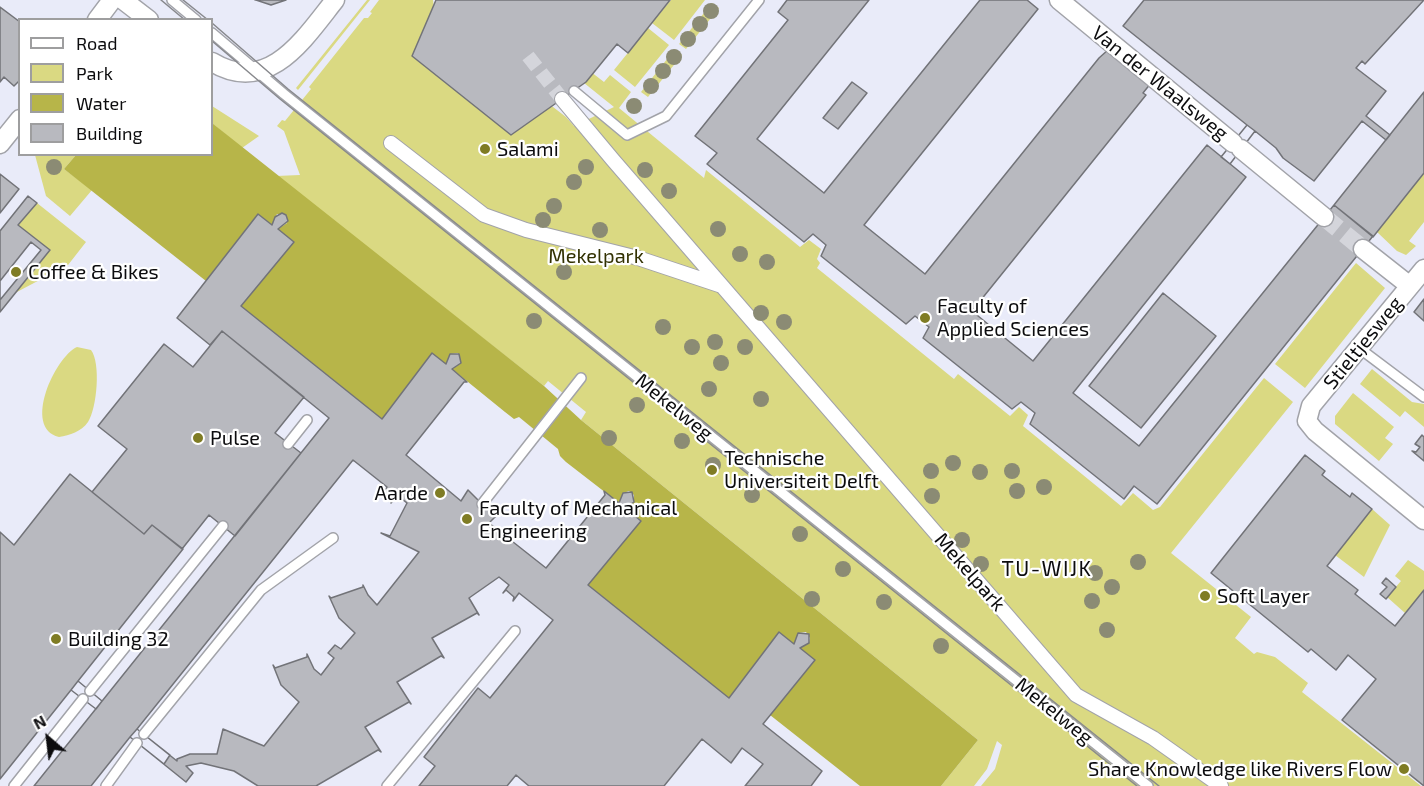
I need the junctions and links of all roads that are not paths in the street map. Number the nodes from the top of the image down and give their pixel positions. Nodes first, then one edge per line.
1 (112, 0) edge
2 (123, 0) edge
3 (172, 0) edge
4 (335, 0) edge
5 (759, 0) edge
6 (1059, 0) edge
7 (98, 18) edge
8 (146, 18) edge
9 (194, 18) edge
10 (213, 34) edge
11 (213, 63) edge
12 (258, 71) junction
13 (568, 95) joint
14 (18, 122) edge
15 (391, 143) dead end
16 (2, 145) edge
17 (1324, 217) tunnel mouth
18 (1363, 249) tunnel mouth
19 (1424, 269) edge
20 (1410, 286) junction
21 (724, 287) junction
22 (1359, 348) junction
23 (581, 378) dead end
24 (1424, 397) edge
25 (307, 420) dead end
26 (288, 444) dead end
27 (482, 504) dead end
28 (1424, 520) edge
29 (223, 526) dead end
30 (333, 538) dead end
31 (514, 632) dead end
32 (90, 691) dead end
33 (83, 699) dead end
34 (144, 734) dead end
35 (137, 743) dead end
36 (14, 786) edge
37 (106, 786) edge
38 (387, 786) edge
39 (1148, 786) edge
40 (1221, 786) edge

1 - 7 street
2 - 8 street
3 - 9 lane
4 - 12 street
5 - 13 lane
6 - 17 street, Van der Waalsweg
10 - 12 lane, Mekelweg
11 - 12 street
12 - 39 lane, Mekelweg
13 - 21 street, Mekelpark
14 - 16 street
15 - 21 street
18 - 20 street
19 - 20 street, Stieltjesweg
20 - 22 street, Stieltjesweg
21 - 40 street, Mekelpark
22 - 24 lane
22 - 28 street, Stieltjesweg
23 - 27 lane
25 - 26 lane
29 - 32 lane
30 - 34 lane
31 - 38 lane
33 - 36 lane
35 - 37 lane

